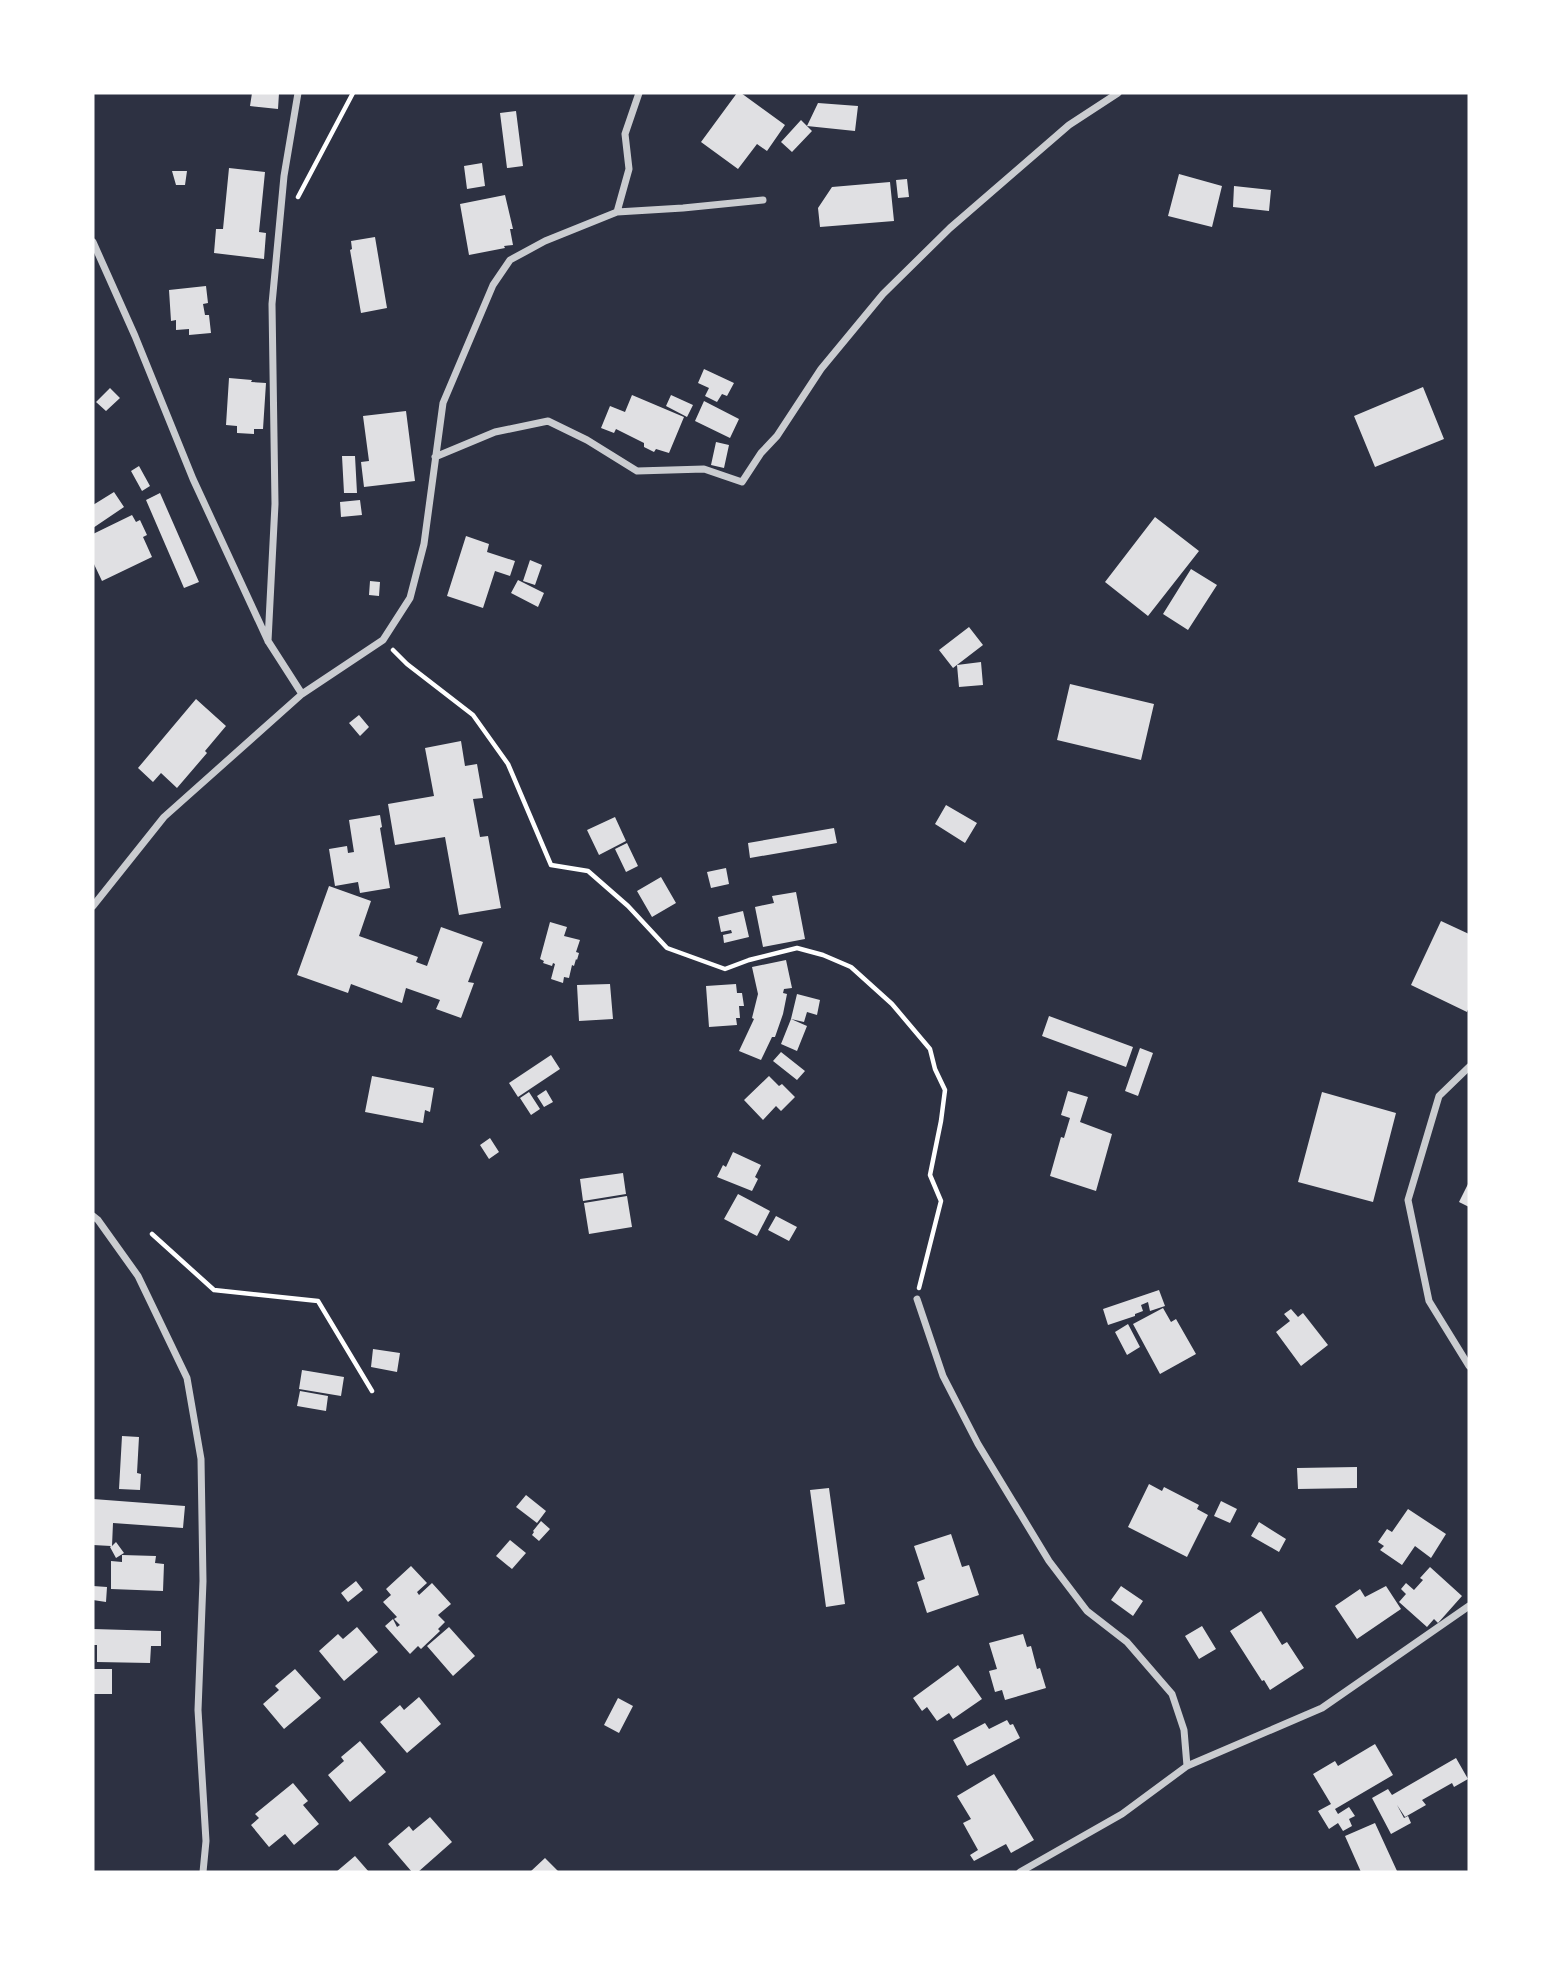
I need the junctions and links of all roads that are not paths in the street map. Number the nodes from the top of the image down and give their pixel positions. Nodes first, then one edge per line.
1 (298, 93) edge
2 (639, 93) edge
3 (1118, 93) edge
4 (763, 200) dead end
5 (617, 212) junction
6 (93, 242) edge
7 (435, 457) junction
8 (268, 641) junction
9 (302, 694) junction
10 (93, 906) edge
11 (1469, 1067) edge
12 (93, 1216) edge
13 (917, 1299) road end
14 (1469, 1366) edge
15 (1469, 1606) edge
16 (1187, 1766) junction
17 (203, 1872) edge
18 (1020, 1872) edge

1 - 8 street
2 - 5 street
3 - 7 street
4 - 5 street
5 - 7 street
6 - 8 street
7 - 9 street
8 - 9 street
9 - 10 street
11 - 14 street
12 - 17 street
13 - 16 street
15 - 16 street
16 - 18 street

